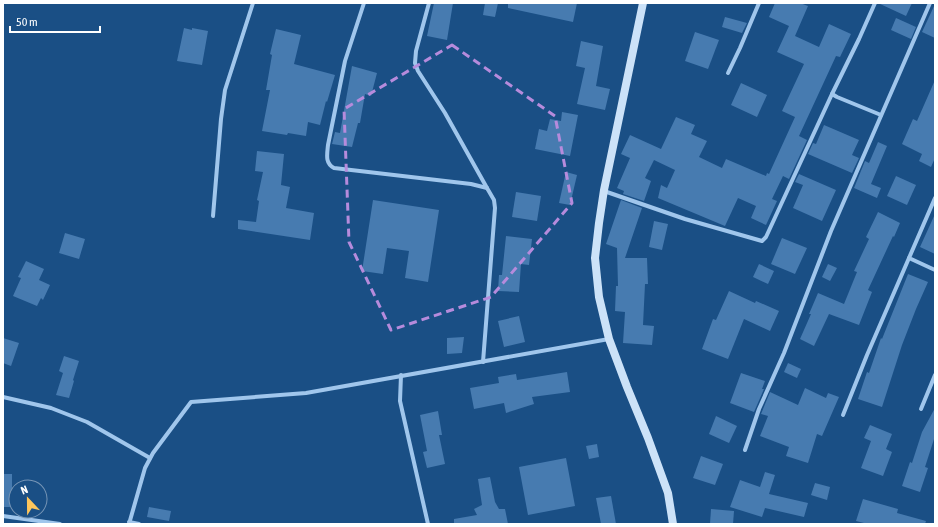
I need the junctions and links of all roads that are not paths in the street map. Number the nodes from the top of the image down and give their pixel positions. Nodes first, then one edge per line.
1 (253, 3) edge
2 (364, 3) edge
3 (429, 3) edge
4 (643, 3) edge
5 (759, 3) edge
6 (875, 3) edge
7 (930, 3) edge
8 (728, 73) dead end
9 (832, 94) junction
10 (881, 115) junction
11 (488, 188) junction
12 (604, 190) junction
13 (935, 198) edge
14 (213, 216) dead end
15 (909, 258) junction
16 (935, 270) edge
17 (609, 338) junction
18 (483, 362) junction
19 (935, 374) edge
20 (401, 375) junction
21 (3, 397) edge
22 (921, 409) dead end
23 (843, 415) dead end
24 (745, 450) dead end
25 (150, 458) junction
26 (3, 516) edge
27 (129, 523) edge
28 (53, 524) edge
29 (60, 524) edge
30 (139, 524) edge
31 (428, 524) edge
32 (673, 524) edge

1 - 14 street
2 - 11 street
3 - 11 street
4 - 12 street
5 - 8 street
6 - 9 street
7 - 10 street
9 - 10 street
9 - 12 street
10 - 24 street
11 - 18 street
12 - 17 street
13 - 15 street
15 - 16 street
15 - 23 street
17 - 18 street
17 - 32 street
18 - 20 street
19 - 22 street
20 - 25 street
20 - 31 street
21 - 25 street
25 - 27 street
26 - 28 street
27 - 30 street
28 - 29 street

